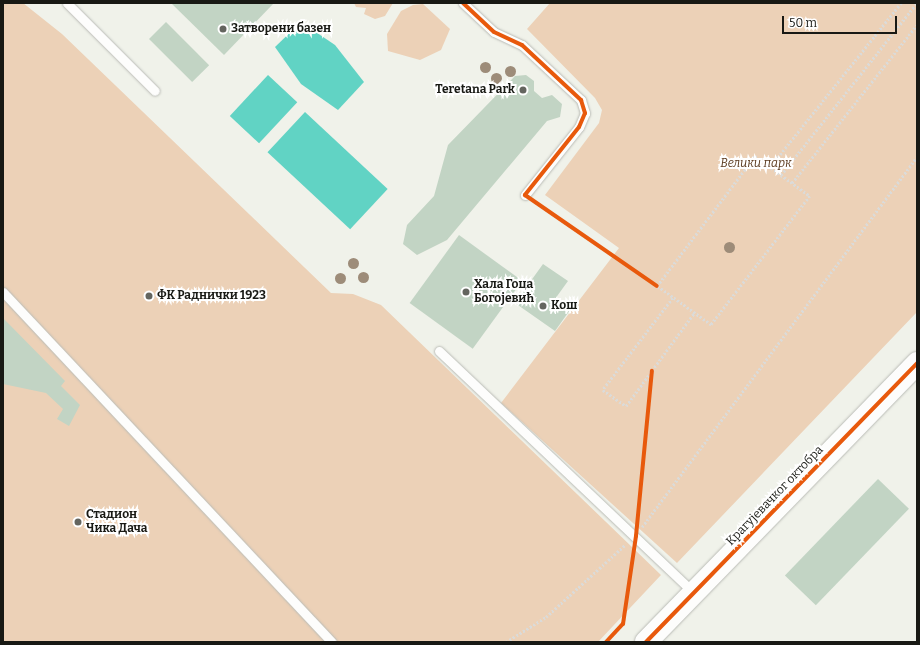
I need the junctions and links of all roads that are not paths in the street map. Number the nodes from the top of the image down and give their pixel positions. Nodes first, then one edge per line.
1 (67, 3) edge
2 (463, 3) edge
3 (155, 91) dead end
4 (525, 195) road end
5 (3, 292) edge
6 (439, 351) dead end
7 (917, 363) edge
8 (694, 593) junction
9 (332, 642) edge
10 (646, 642) edge

1 - 3 lane
2 - 4 lane
5 - 9 lane
6 - 8 lane
7 - 8 street, Крагујевачког октобра
8 - 10 street, Крагујевачког октобра

